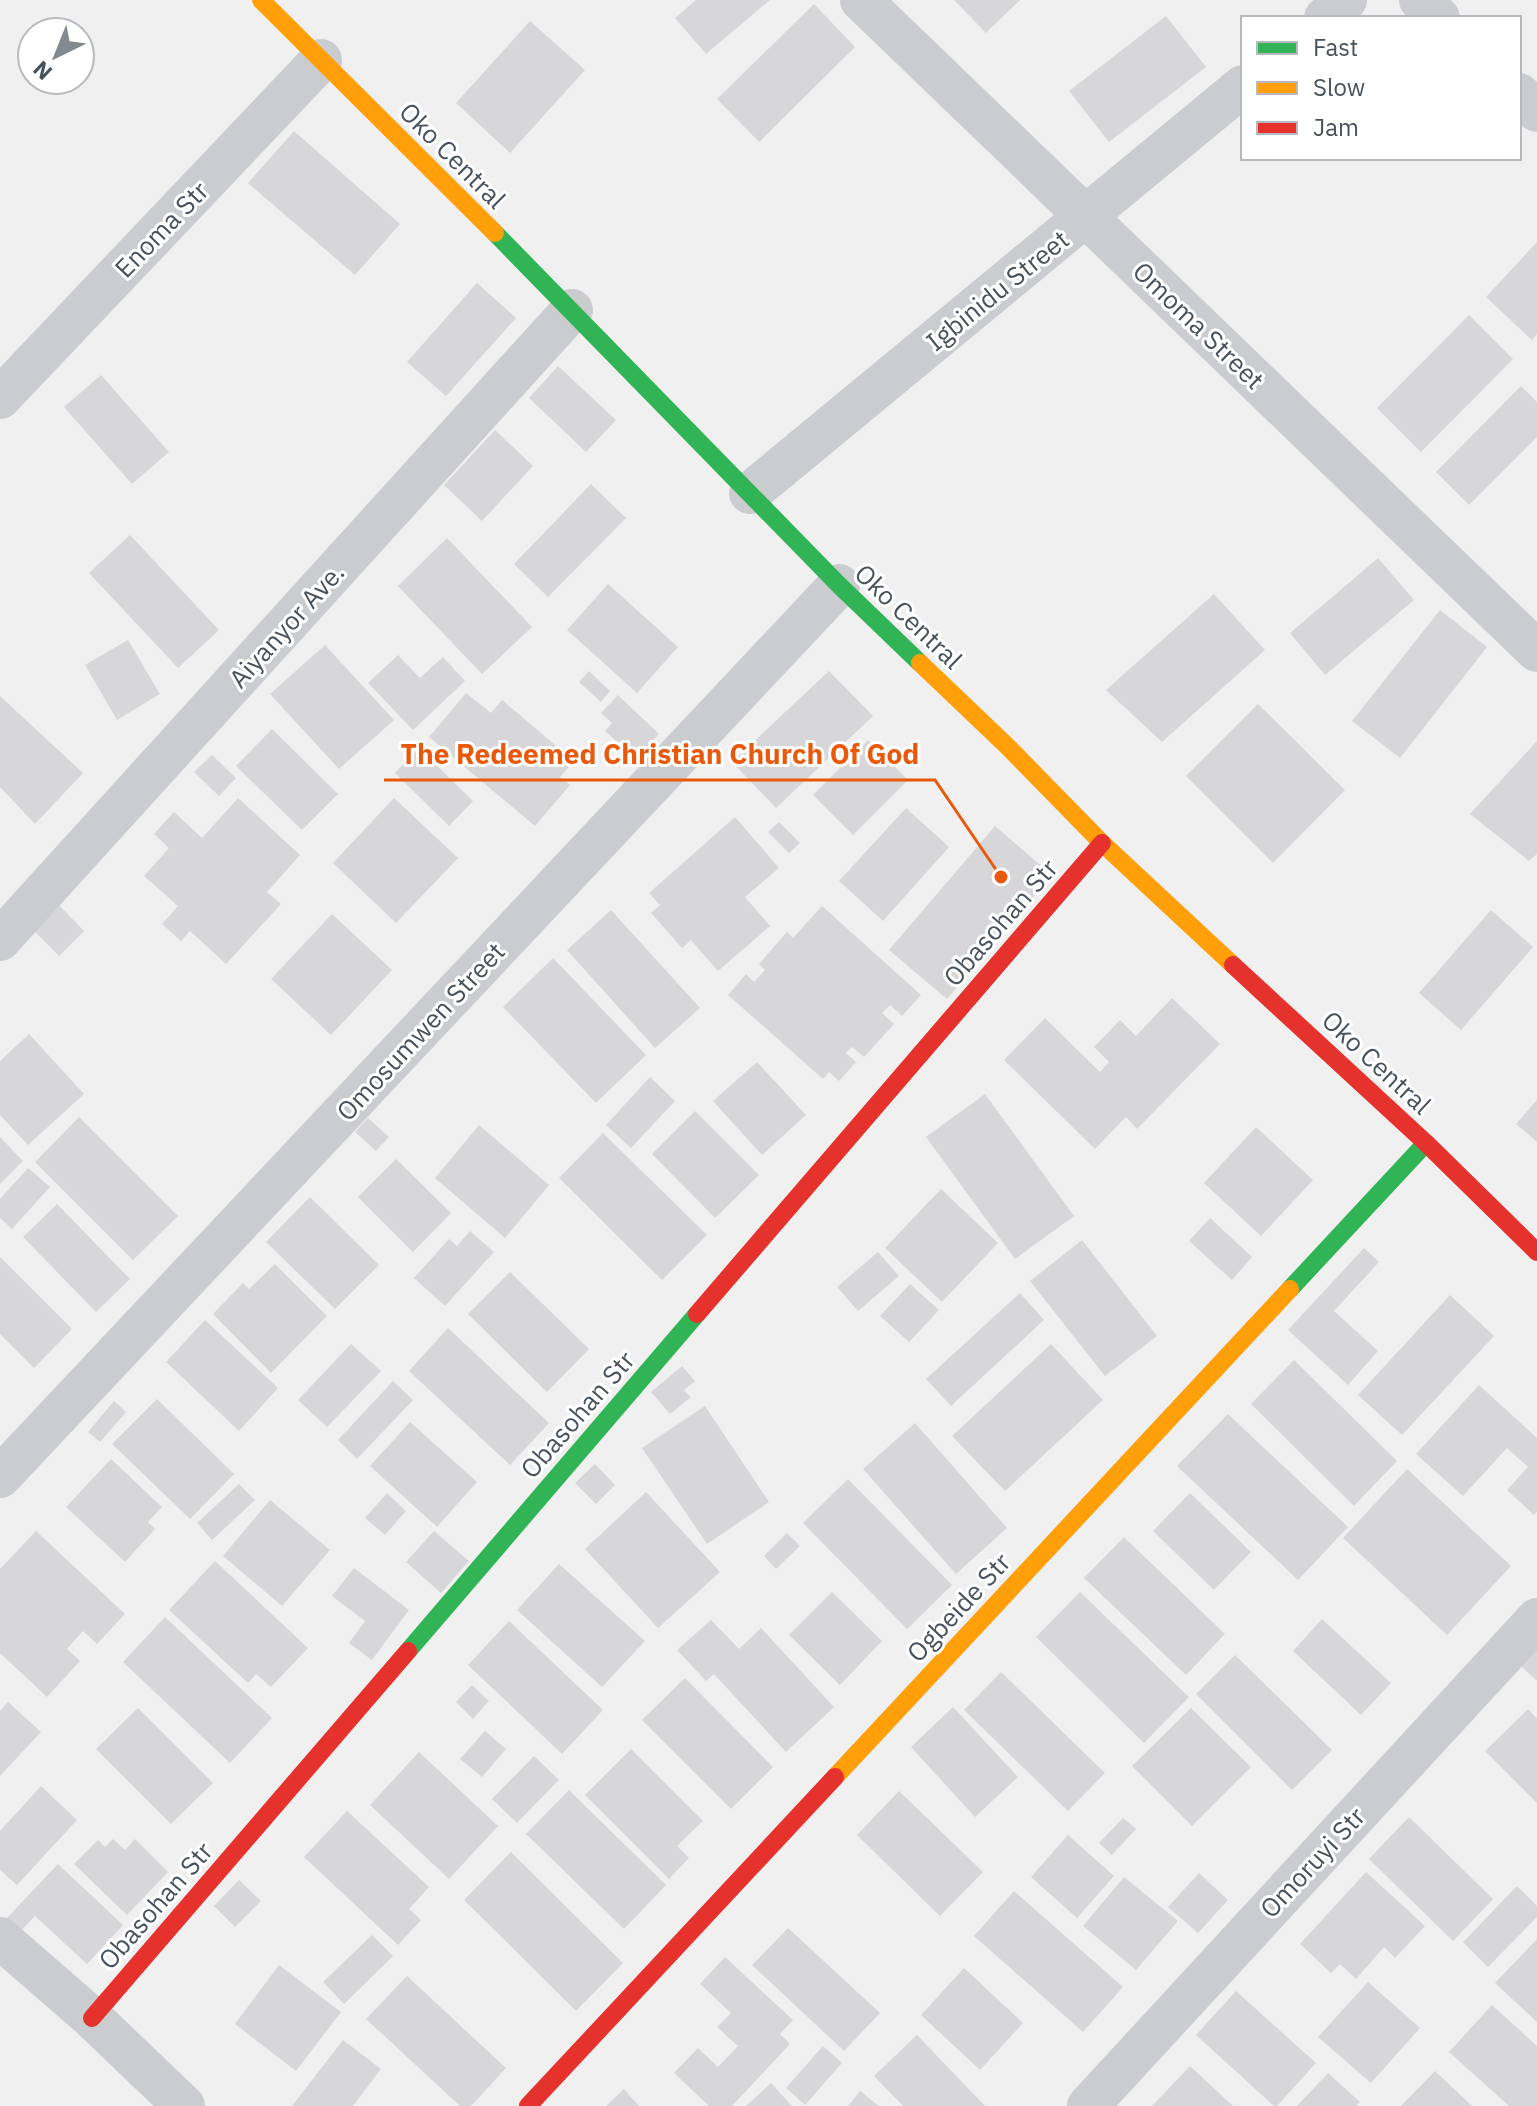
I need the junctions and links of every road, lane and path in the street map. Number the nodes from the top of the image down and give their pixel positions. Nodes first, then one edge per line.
1 (261, 0) edge
2 (861, 0) edge
3 (1346, 0) edge
4 (1420, 0) edge
5 (1327, 16) edge
6 (1437, 16) edge
7 (321, 60) junction
8 (1241, 88) edge
9 (1521, 96) edge
10 (1537, 111) edge
11 (1087, 217) junction
12 (572, 310) junction
13 (0, 398) edge
14 (750, 493) junction
15 (839, 585) junction
16 (1537, 651) edge
17 (1102, 843) junction
18 (0, 940) edge
19 (1426, 1143) junction
20 (1537, 1252) edge
21 (0, 1477) edge
22 (1537, 1619) edge
23 (0, 1938) edge
24 (92, 2018) junction
25 (184, 2106) edge
26 (528, 2106) edge
27 (1088, 2106) edge

1 - 7 street, Oko Central
2 - 11 street, Omoma Street
3 - 5 street
4 - 6 street
7 - 12 street, Oko Central
7 - 13 street, Enoma Str
8 - 11 street, Igbinidu Street
9 - 10 street
11 - 14 street, Igbinidu Street
11 - 16 street, Omoma Street
12 - 14 street, Oko Central
12 - 18 street, Aiyanyor Ave.
14 - 15 street, Oko Central
15 - 17 street, Oko Central
15 - 21 street, Omosumwen Street
17 - 19 street, Oko Central
17 - 24 street, Obasohan Str
19 - 20 street, Oko Central
19 - 26 street, Ogbeide Str
22 - 27 street, Omoruyi Str
23 - 24 street
24 - 25 street

